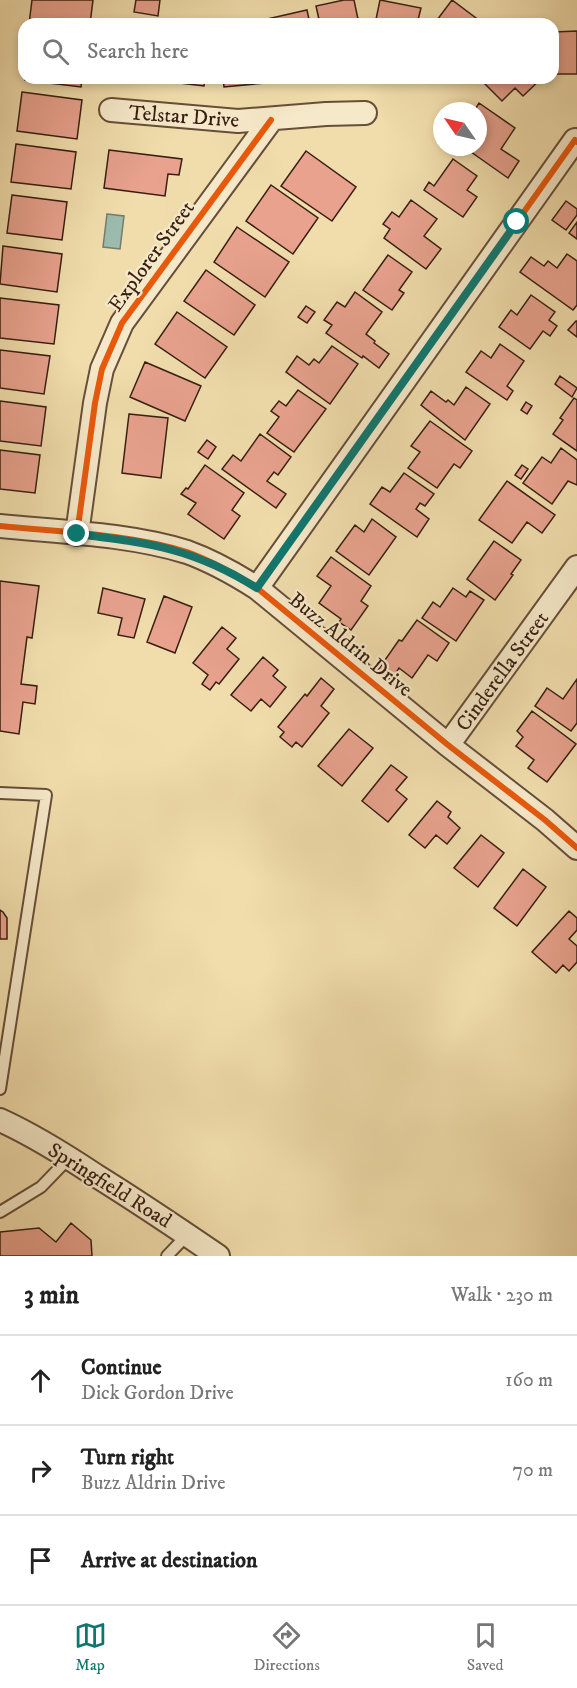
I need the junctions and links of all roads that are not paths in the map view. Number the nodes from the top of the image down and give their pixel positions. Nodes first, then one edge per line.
1 (111, 110) dead end
2 (365, 113) dead end
3 (271, 120) junction
4 (576, 141) edge
5 (0, 526) edge
6 (77, 534) junction
7 (577, 567) edge
8 (257, 588) junction
9 (448, 745) junction
10 (0, 793) edge
11 (577, 848) edge
12 (2, 1075) edge
13 (0, 1089) edge
14 (0, 1120) edge
15 (69, 1158) junction
16 (0, 1212) edge
17 (187, 1234) junction
18 (167, 1256) edge
19 (218, 1256) edge

1 - 3 street, Telstar Drive
2 - 3 street, Telstar Drive
3 - 6 street, Explorer Street
4 - 8 street
5 - 6 street, Buzz Aldrin Drive
6 - 8 street, Buzz Aldrin Drive
7 - 9 street, Cinderella Street
8 - 9 street, Buzz Aldrin Drive
9 - 11 street, Buzz Aldrin Drive
10 - 12 lane
12 - 13 lane
14 - 15 street, Springfield Road
15 - 16 lane
15 - 17 street, Springfield Road
17 - 18 lane
17 - 19 street, Springfield Road

